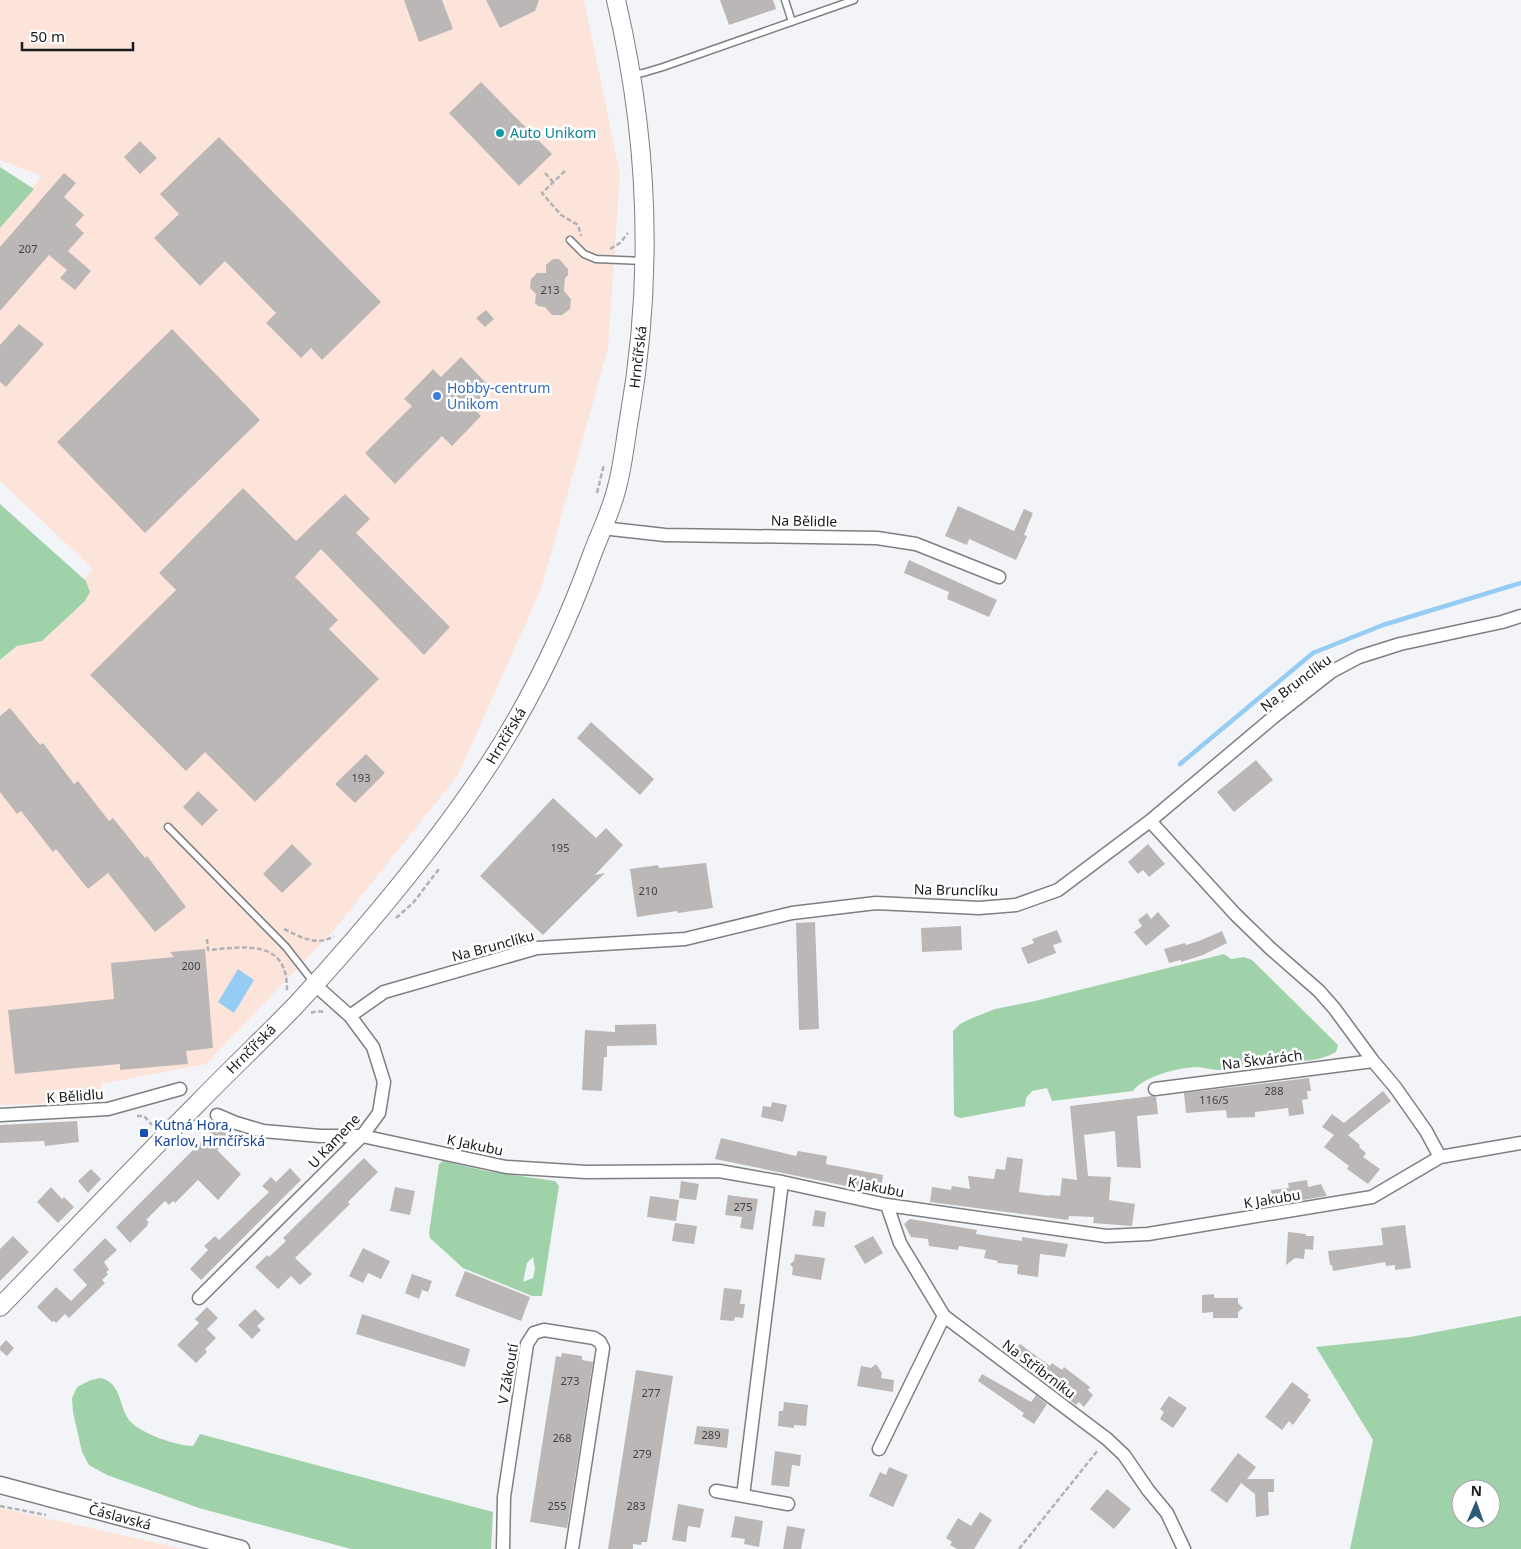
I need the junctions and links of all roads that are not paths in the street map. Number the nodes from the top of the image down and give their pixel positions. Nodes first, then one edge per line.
1 (616, 0) edge
2 (785, 0) edge
3 (854, 0) edge
4 (792, 22) junction
5 (631, 74) junction
6 (570, 240) dead end
7 (646, 261) junction
8 (602, 528) junction
9 (999, 577) dead end
10 (1521, 616) edge
11 (1150, 821) junction
12 (168, 826) dead end
13 (314, 984) junction
14 (350, 1016) junction
15 (1373, 1061) junction
16 (180, 1088) dead end
17 (1154, 1088) dead end
18 (0, 1115) edge
19 (217, 1115) dead end
20 (362, 1136) junction
21 (1521, 1143) edge
22 (1440, 1157) junction
23 (782, 1182) junction
24 (887, 1205) junction
25 (199, 1298) dead end
26 (0, 1307) edge
27 (944, 1316) junction
28 (879, 1449) dead end
29 (0, 1485) edge
30 (716, 1491) dead end
31 (743, 1496) junction
32 (788, 1504) dead end
33 (241, 1549) edge
34 (503, 1549) edge
35 (572, 1549) edge
36 (1184, 1549) edge

1 - 5 main road, Hrnčířská
2 - 4 lane
3 - 4 lane
4 - 5 lane
5 - 7 main road, Hrnčířská
6 - 7 lane
7 - 8 main road, Hrnčířská
8 - 9 street, Na Bělidle
8 - 13 main road, Hrnčířská
10 - 11 street, Na Brunclíku
11 - 14 street, Na Brunclíku
11 - 15 street
12 - 13 lane
13 - 14 street, U Kamene
13 - 26 main road, Hrnčířská
14 - 20 street, U Kamene
15 - 17 street, Na Škvárách
15 - 22 street
16 - 18 street, K Bělidlu
19 - 20 street, K Jakubu
20 - 23 street, K Jakubu
20 - 25 street, U Kamene
21 - 22 street, K Jakubu
22 - 24 street, K Jakubu
23 - 24 street, K Jakubu
23 - 31 street
24 - 27 street, Na Stříbrníku
27 - 28 street
27 - 36 street, Na Stříbrníku
29 - 33 street, Čáslavská
30 - 31 street
31 - 32 street
34 - 35 street, V Zákoutí

